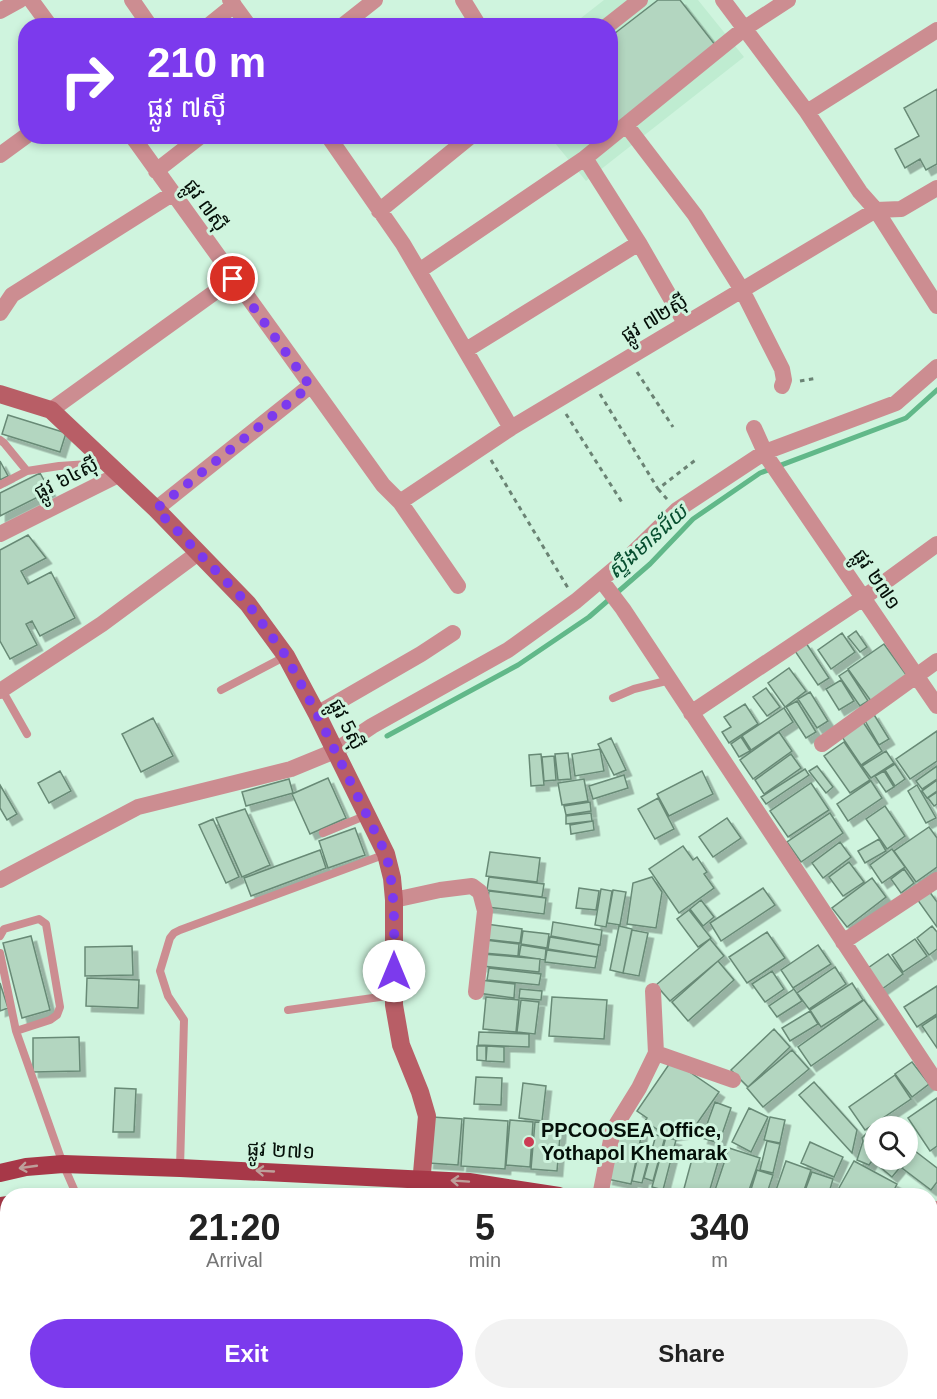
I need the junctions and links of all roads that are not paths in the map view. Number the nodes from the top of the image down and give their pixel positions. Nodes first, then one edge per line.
1 (20, 0) edge
2 (31, 0) edge
3 (132, 0) edge
4 (375, 0) edge
5 (463, 0) edge
6 (640, 0) edge
7 (723, 0) edge
8 (788, 0) edge
9 (232, 3) edge
10 (0, 11) edge
11 (44, 18) edge
12 (144, 18) edge
13 (216, 18) edge
14 (243, 18) edge
15 (352, 18) edge
16 (474, 18) edge
17 (617, 18) edge
18 (745, 28) junction
19 (937, 30) edge
20 (807, 112) junction
21 (627, 126) junction
22 (618, 133) edge
23 (18, 142) edge
24 (137, 144) edge
25 (191, 144) edge
26 (334, 144) edge
27 (461, 144) edge
28 (603, 144) edge
29 (0, 154) edge
30 (585, 158) junction
31 (156, 171) junction
32 (937, 188) edge
33 (172, 194) junction
34 (876, 210) junction
35 (380, 211) junction
36 (639, 243) junction
37 (419, 271) junction
38 (233, 279) junction
39 (742, 290) junction
40 (937, 306) edge
41 (0, 312) edge
42 (685, 323) junction
43 (466, 350) junction
44 (937, 367) edge
45 (310, 386) junction
46 (782, 386) dead end
47 (0, 394) edge
48 (51, 410) junction
49 (511, 428) junction
50 (754, 428) dead end
51 (0, 440) edge
52 (766, 454) junction
53 (112, 469) junction
54 (27, 471) junction
55 (0, 485) edge
56 (400, 502) junction
57 (156, 509) junction
58 (0, 534) edge
59 (937, 544) edge
60 (198, 553) junction
61 (458, 586) dead end
62 (609, 590) junction
63 (863, 598) junction
64 (453, 633) dead end
65 (286, 656) junction
66 (937, 661) edge
67 (916, 675) junction
68 (670, 680) junction
69 (1, 690) edge
70 (221, 690) dead end
71 (613, 698) dead end
72 (937, 706) edge
73 (691, 712) junction
74 (317, 714) junction
75 (27, 734) dead end
76 (822, 744) dead end
77 (335, 751) junction
78 (367, 815) junction
79 (323, 833) dead end
80 (386, 854) junction
81 (0, 880) edge
82 (937, 880) edge
83 (394, 900) junction
84 (0, 936) edge
85 (843, 942) junction
86 (0, 953) edge
87 (653, 991) dead end
88 (476, 992) dead end
89 (394, 995) junction
90 (288, 1010) dead end
91 (16, 1030) junction
92 (656, 1053) junction
93 (733, 1080) dead end
94 (937, 1083) edge
95 (63, 1164) junction
96 (180, 1168) junction
97 (0, 1173) edge
98 (421, 1187) edge
99 (74, 1188) edge
100 (508, 1188) edge
101 (602, 1188) edge

1 - 10 street
2 - 11 street
3 - 12 street
4 - 15 street
5 - 16 street
6 - 17 street
7 - 18 street
8 - 18 street
9 - 13 street
9 - 14 street
18 - 20 street
18 - 21 street
19 - 20 street
20 - 34 street
21 - 22 street
21 - 39 street
23 - 29 street
24 - 31 street, ផ្លូវ ៧ស៊ី
25 - 31 street
26 - 35 street
27 - 35 street
28 - 30 street
30 - 36 street
30 - 37 street
31 - 33 street, ផ្លូវ ៧ស៊ី
32 - 34 street, ផ្លូវ ៧២ស៊ី
33 - 38 street, ផ្លូវ ៧ស៊ី
33 - 41 street
34 - 39 street, ផ្លូវ ៧២ស៊ី
34 - 40 street
35 - 37 street
36 - 42 street
36 - 43 street
37 - 43 street
38 - 45 street, ផ្លូវ ៧ស៊ី
38 - 48 street
39 - 42 street, ផ្លូវ ៧២ស៊ី
39 - 46 street
42 - 49 street, ផ្លូវ ៧២ស៊ី
43 - 49 street
44 - 52 street
45 - 56 street, ផ្លូវ ៧ស៊ី
45 - 57 street
47 - 48 street, ផ្លូវ 5ស៊ី
48 - 53 street, ផ្លូវ 5ស៊ី
49 - 56 street, ផ្លូវ ៧២ស៊ី
50 - 52 street, ផ្លូវ ២៧១
51 - 54 lane
52 - 62 street
52 - 63 street, ផ្លូវ ២៧១
53 - 54 lane
53 - 57 street, ផ្លូវ 5ស៊ី
53 - 58 street, ផ្លូវ ៦៤ស៊ី
54 - 55 lane
56 - 61 street, ផ្លូវ ៧ស៊ី
57 - 60 street, ផ្លូវ 5ស៊ី
59 - 63 street
60 - 65 street, ផ្លូវ 5ស៊ី
60 - 69 street
62 - 68 street
62 - 77 street
63 - 67 street, ផ្លូវ ២៧១
63 - 73 street
64 - 74 street
65 - 70 lane
65 - 74 street, ផ្លូវ 5ស៊ី
66 - 67 street
67 - 72 street, ផ្លូវ ២៧១
67 - 76 street
68 - 71 lane
68 - 73 street
69 - 75 lane
73 - 85 street
74 - 77 street, ផ្លូវ 5ស៊ី
77 - 78 street, ផ្លូវ 5ស៊ី
77 - 81 street
78 - 79 lane
78 - 80 street, ផ្លូវ 5ស៊ី
80 - 83 street, ផ្លូវ 5ស៊ី
80 - 96 lane
82 - 85 street
83 - 88 street
83 - 89 street, ផ្លូវ 5ស៊ី
84 - 91 lane
85 - 94 street
86 - 91 lane
87 - 92 street
89 - 90 lane
89 - 98 street, ផ្លូវ 5ស៊ី
91 - 95 lane
92 - 93 street
92 - 101 street
95 - 96 main road, ផ្លូវ ២៧១
95 -> 97 main road, ផ្លូវ ២៧១
95 - 99 lane
98 -> 96 main road, ផ្លូវ ២៧១
100 -> 98 main road, ផ្លូវ ២៧១

